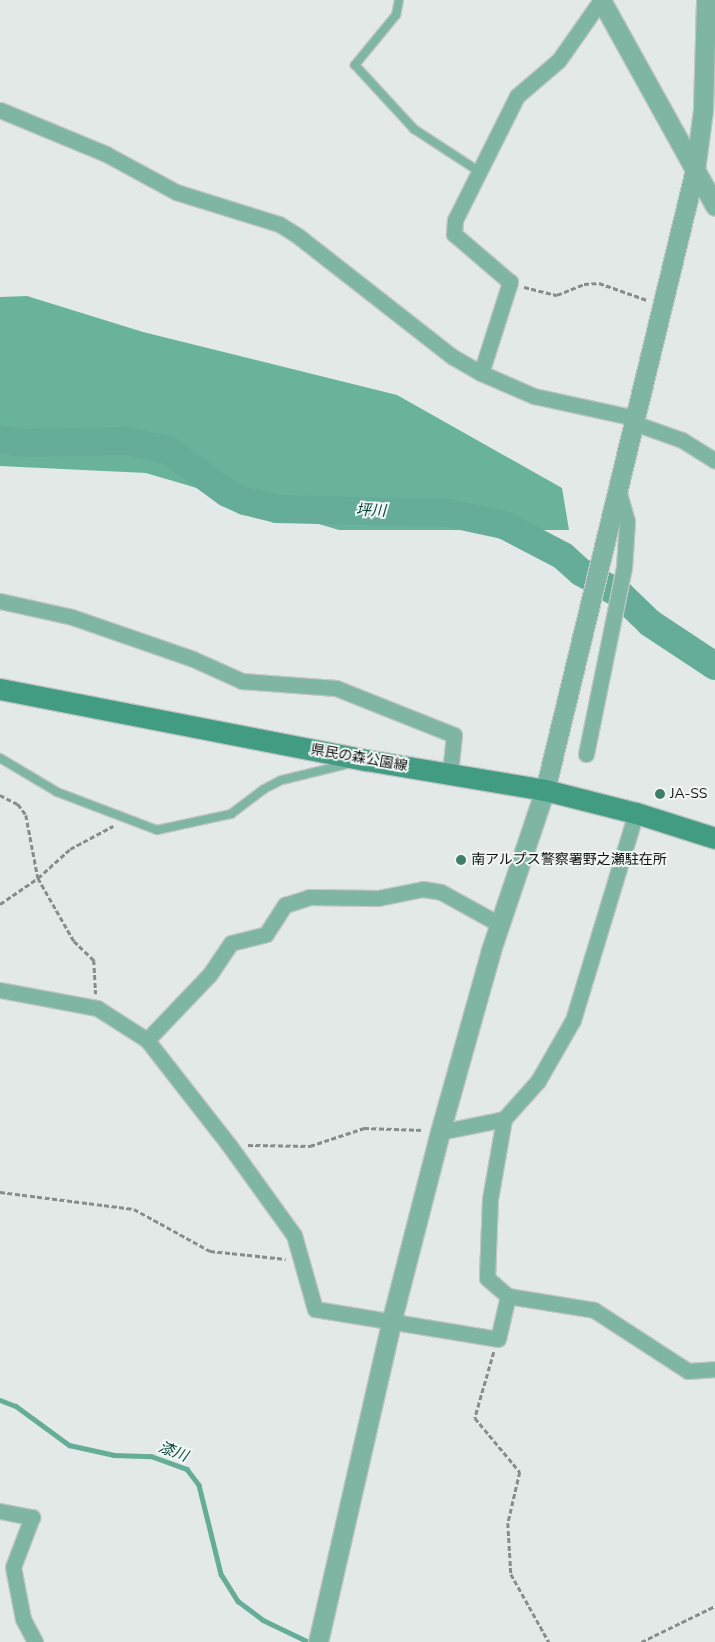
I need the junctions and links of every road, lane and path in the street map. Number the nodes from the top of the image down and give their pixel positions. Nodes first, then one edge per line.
1 (399, 0) edge
2 (601, 0) edge
3 (706, 0) edge
4 (0, 110) edge
5 (695, 170) junction
6 (480, 172) junction
7 (715, 206) edge
8 (510, 282) junction
9 (662, 305) junction
10 (481, 374) junction
11 (634, 421) junction
12 (715, 461) edge
13 (618, 489) junction
14 (0, 601) edge
15 (0, 690) edge
16 (586, 754) dead end
17 (0, 758) edge
18 (366, 760) junction
19 (450, 773) junction
20 (545, 790) junction
21 (0, 794) edge
22 (636, 813) junction
23 (125, 819) junction
24 (715, 838) edge
25 (38, 878) junction
26 (0, 904) edge
27 (500, 924) junction
28 (0, 990) edge
29 (96, 1008) junction
30 (147, 1040) junction
31 (504, 1119) junction
32 (440, 1132) junction
33 (229, 1145) junction
34 (0, 1192) edge
35 (300, 1258) junction
36 (508, 1296) junction
37 (392, 1319) junction
38 (498, 1339) junction
39 (715, 1369) edge
40 (0, 1510) edge
41 (715, 1606) edge
42 (35, 1642) edge
43 (318, 1642) edge
44 (549, 1642) edge
45 (641, 1642) edge

1 - 6 lane
2 - 5 street
2 - 6 street
3 - 5 street
4 - 10 street
5 - 7 street
5 - 9 street
6 - 8 street
8 - 9 path
8 - 10 street
9 - 11 street
10 - 11 street
11 - 12 street
11 - 13 street
13 - 16 street
13 - 20 street
14 - 19 street
15 - 18 main road, 県民の森公園線
17 - 23 lane
18 - 19 main road, 県民の森公園線
18 - 23 lane
19 - 20 main road, 県民の森公園線
20 - 22 main road, 県民の森公園線
20 - 27 street
21 - 25 path
22 - 24 main road, 県民の森公園線
22 - 31 street
23 - 25 path
25 - 26 path
25 - 29 path
27 - 30 street
27 - 32 street
28 - 29 street
29 - 30 street
30 - 33 street
31 - 32 street
31 - 36 street
32 - 33 path
32 - 37 street
33 - 35 street
34 - 35 path
35 - 37 street
36 - 38 street
36 - 39 street
37 - 38 street
37 - 43 street
38 - 44 path
40 - 42 street
41 - 45 path

